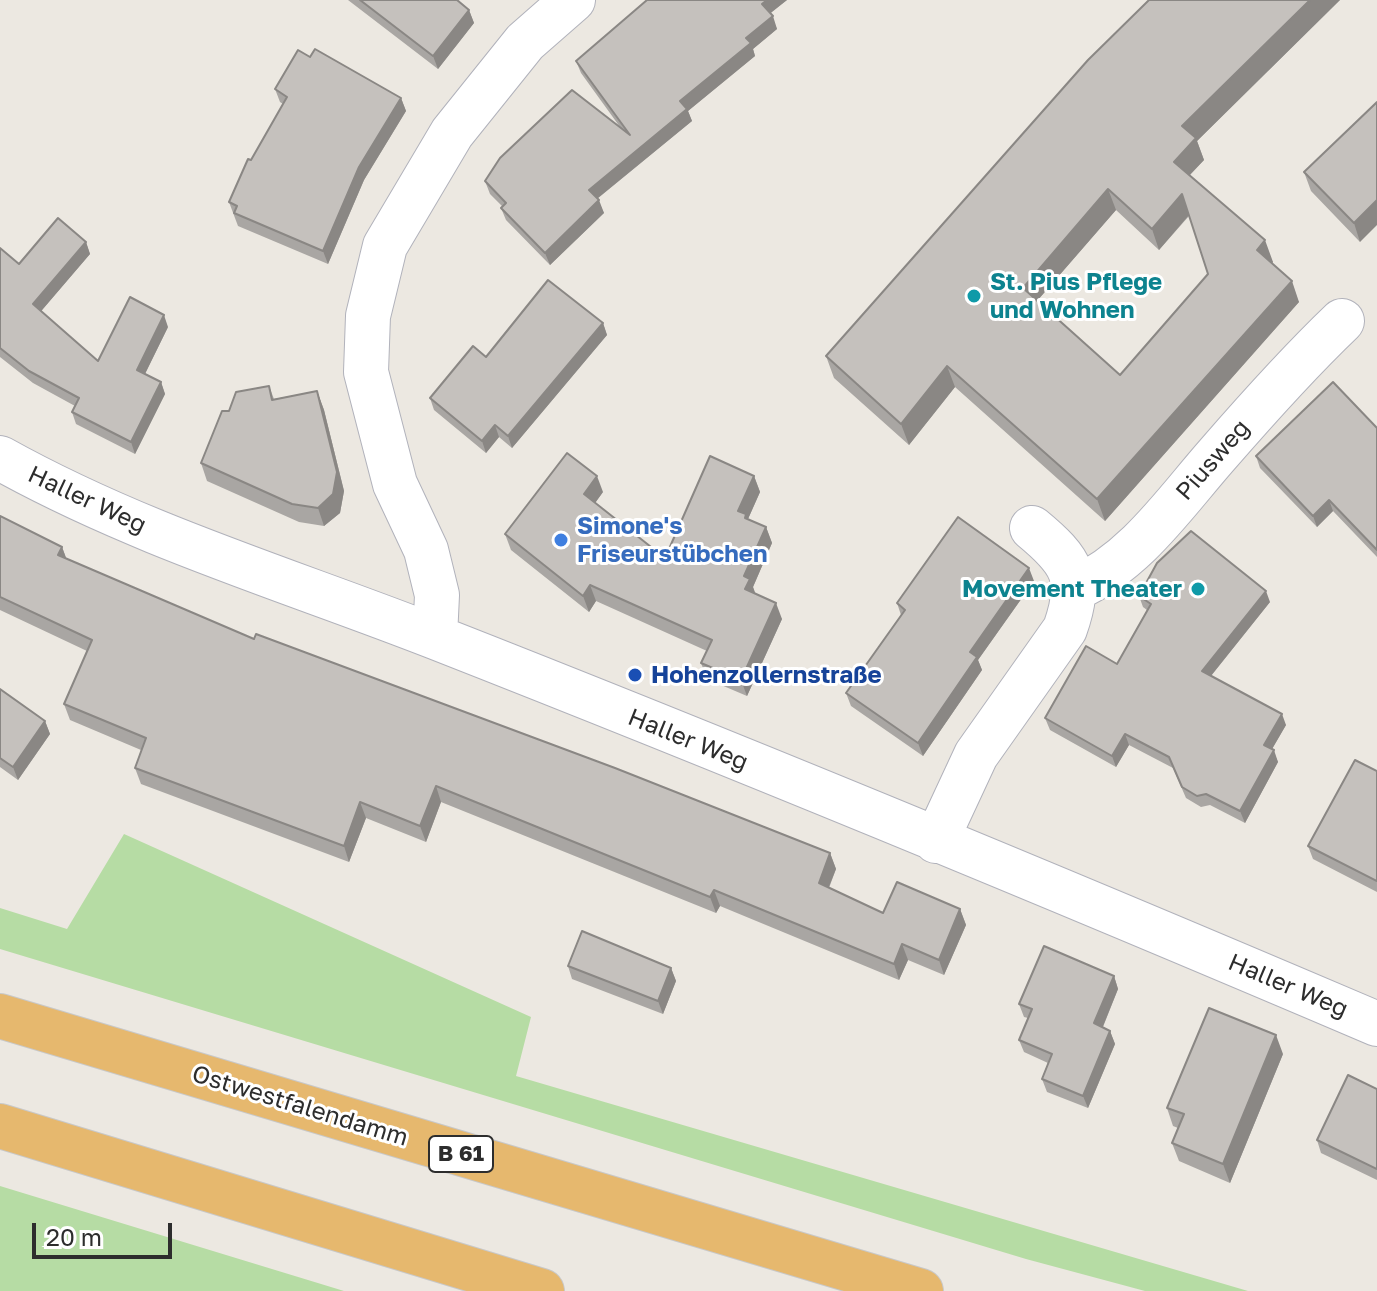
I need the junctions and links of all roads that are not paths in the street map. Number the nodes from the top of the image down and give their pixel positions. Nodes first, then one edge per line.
1 (573, 0) edge
2 (1342, 321) dead end
3 (0, 458) edge
4 (1032, 528) dead end
5 (1076, 588) junction
6 (435, 637) junction
7 (936, 841) junction
8 (0, 1016) edge
9 (1377, 1024) edge
10 (0, 1126) edge
11 (542, 1291) edge
12 (921, 1291) edge

1 - 6 street
2 - 5 street, Piusweg
3 - 6 street, Haller Weg
4 - 5 street
5 - 7 street
6 - 7 street, Haller Weg
7 - 9 street, Haller Weg
8 - 12 highway, Ostwestfalendamm / B 61
10 - 11 highway

